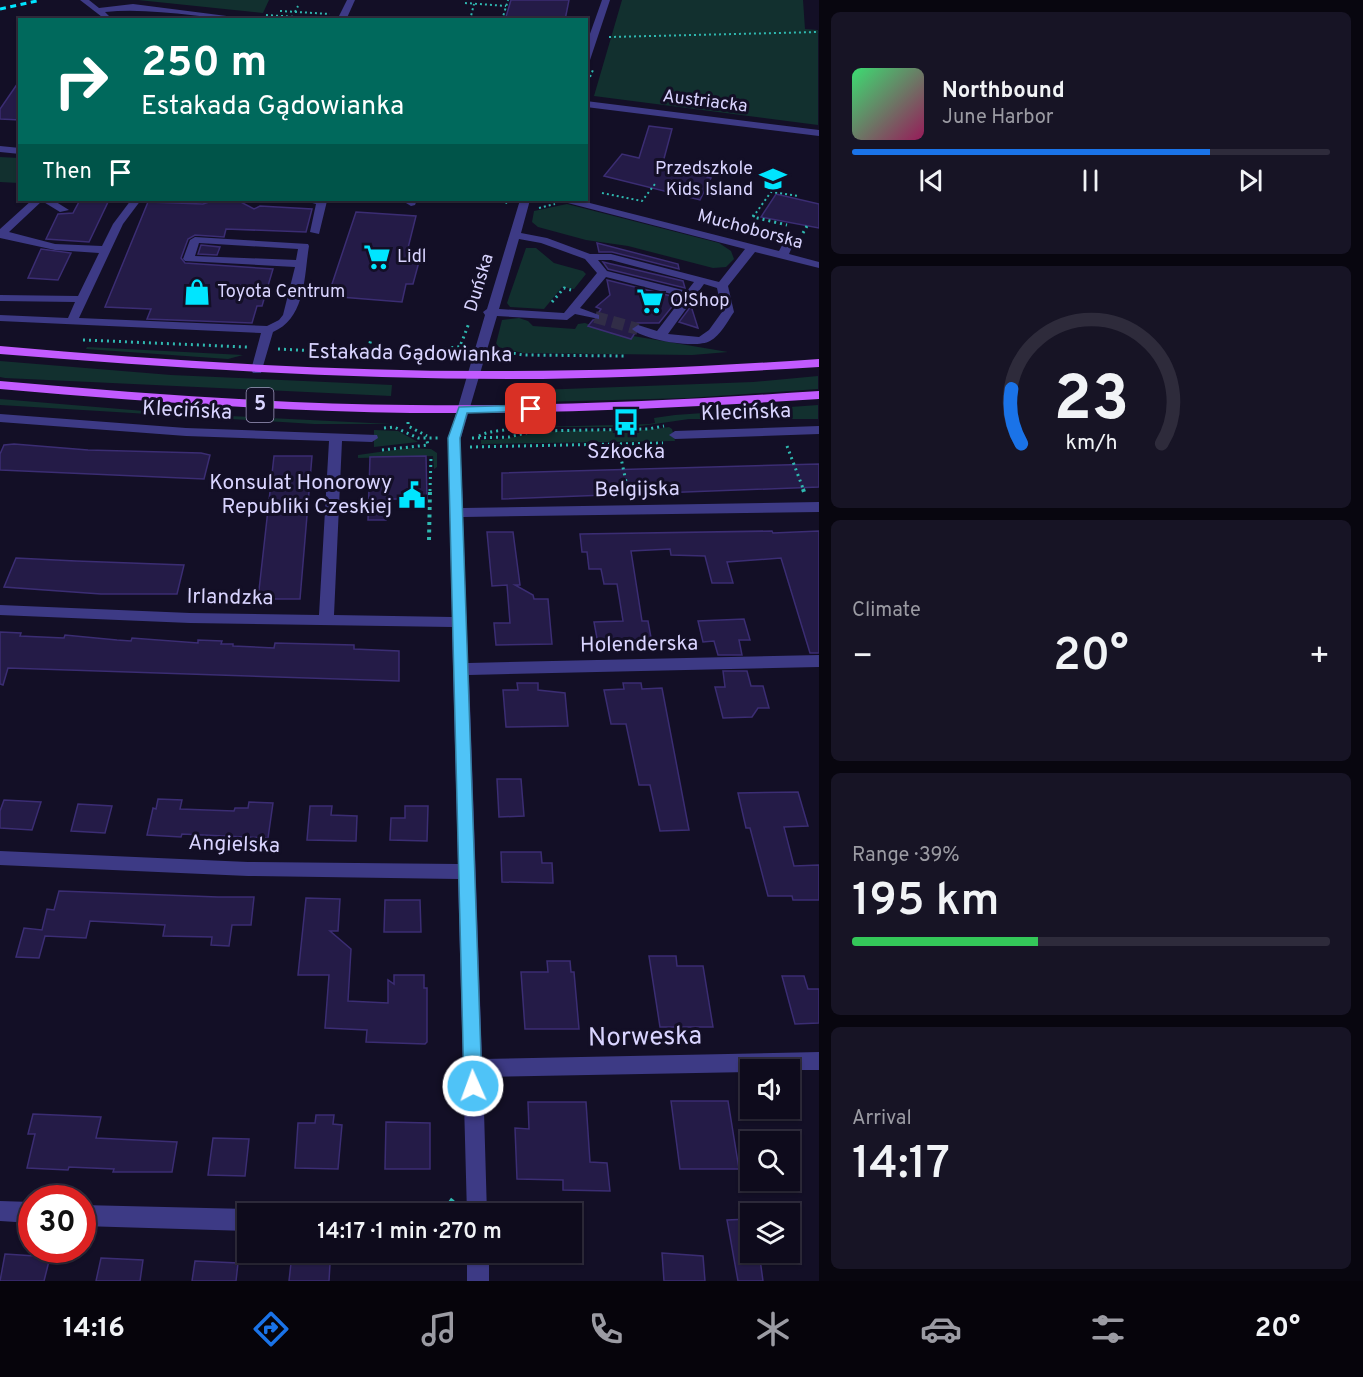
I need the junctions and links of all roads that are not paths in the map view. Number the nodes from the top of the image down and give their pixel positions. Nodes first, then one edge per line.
1 (84, 0) edge
2 (351, 0) edge
3 (606, 0) edge
4 (100, 10) junction
5 (342, 17) edge
6 (106, 18) edge
7 (235, 18) edge
8 (590, 44) edge
9 (588, 104) edge
10 (819, 133) edge
11 (0, 149) edge
12 (18, 151) edge
13 (36, 201) edge
14 (48, 201) edge
15 (135, 201) edge
16 (322, 201) edge
17 (525, 201) edge
18 (564, 201) edge
19 (64, 210) dead end
20 (315, 232) dead end
21 (1, 234) edge
22 (514, 235) junction
23 (792, 238) dead end
24 (752, 248) junction
25 (106, 250) junction
26 (782, 256) junction
27 (589, 257) junction
28 (301, 264) junction
29 (819, 265) edge
30 (603, 273) junction
31 (701, 280) junction
32 (722, 286) junction
33 (690, 295) junction
34 (0, 298) edge
35 (83, 299) junction
36 (573, 310) junction
37 (489, 312) junction
38 (595, 317) tunnel mouth
39 (0, 318) edge
40 (72, 321) junction
41 (638, 329) tunnel mouth
42 (268, 330) junction
43 (660, 336) junction
44 (0, 350) edge
45 (819, 363) edge
46 (257, 370) junction
47 (471, 377) junction
48 (0, 385) edge
49 (819, 395) edge
50 (463, 409) junction
51 (0, 418) edge
52 (819, 430) edge
53 (336, 437) junction
54 (674, 439) road end
55 (372, 444) road end
56 (814, 507) edge
57 (455, 513) junction
58 (0, 609) edge
59 (326, 620) junction
60 (459, 622) junction
61 (819, 661) edge
62 (461, 669) junction
63 (0, 858) edge
64 (466, 872) junction
65 (819, 1061) edge
66 (472, 1068) junction
67 (477, 1203) edge
68 (0, 1211) edge
69 (18, 1212) edge
70 (96, 1215) edge
71 (237, 1220) edge
72 (478, 1263) edge
73 (478, 1281) edge

1 - 4 street
2 - 5 street
3 - 8 street
4 - 6 street
4 - 7 street
9 - 10 street, Austriacka
11 - 12 street
13 - 21 street
14 - 19 street
15 - 25 street
16 - 20 street
17 - 22 street, Duńska
18 - 24 street, Muchoborska
21 - 25 street
22 - 27 street
22 - 37 street, Duńska
23 - 26 street
24 - 26 street, Muchoborska
24 - 32 street
25 - 35 street
26 - 29 street, Muchoborska
27 - 30 street
27 - 31 street
28 - 28 street
28 - 42 street
30 - 33 street
30 - 36 street
31 - 32 street
31 - 33 street
32 - 43 street
33 - 43 street
34 - 35 street
35 - 40 street
36 - 37 street
36 - 38 street
37 - 47 street, Duńska
39 - 40 street
40 - 42 street
41 - 43 street
42 - 46 street
44 - 46 main road, Estakada Gądowianka / 5
45 - 47 main road, Estakada Gądowianka / 5
46 - 47 main road, Estakada Gądowianka / 5
47 - 50 street, Duńska
48 - 50 main road, 5
49 - 50 main road, 5
50 - 57 street
51 - 53 street, Klecińska
52 - 54 street, Klecińska
53 - 55 street, Klecińska
53 - 59 street
56 - 57 street, Belgijska
57 - 60 street
58 - 59 street, Irlandzka
59 - 60 street, Irlandzka
60 - 62 street
61 - 62 street, Holenderska
62 - 64 street
63 - 64 street, Angielska
64 - 66 street
65 - 66 street, Norweska
66 - 67 street
68 - 69 street
70 - 71 street
72 - 73 street

